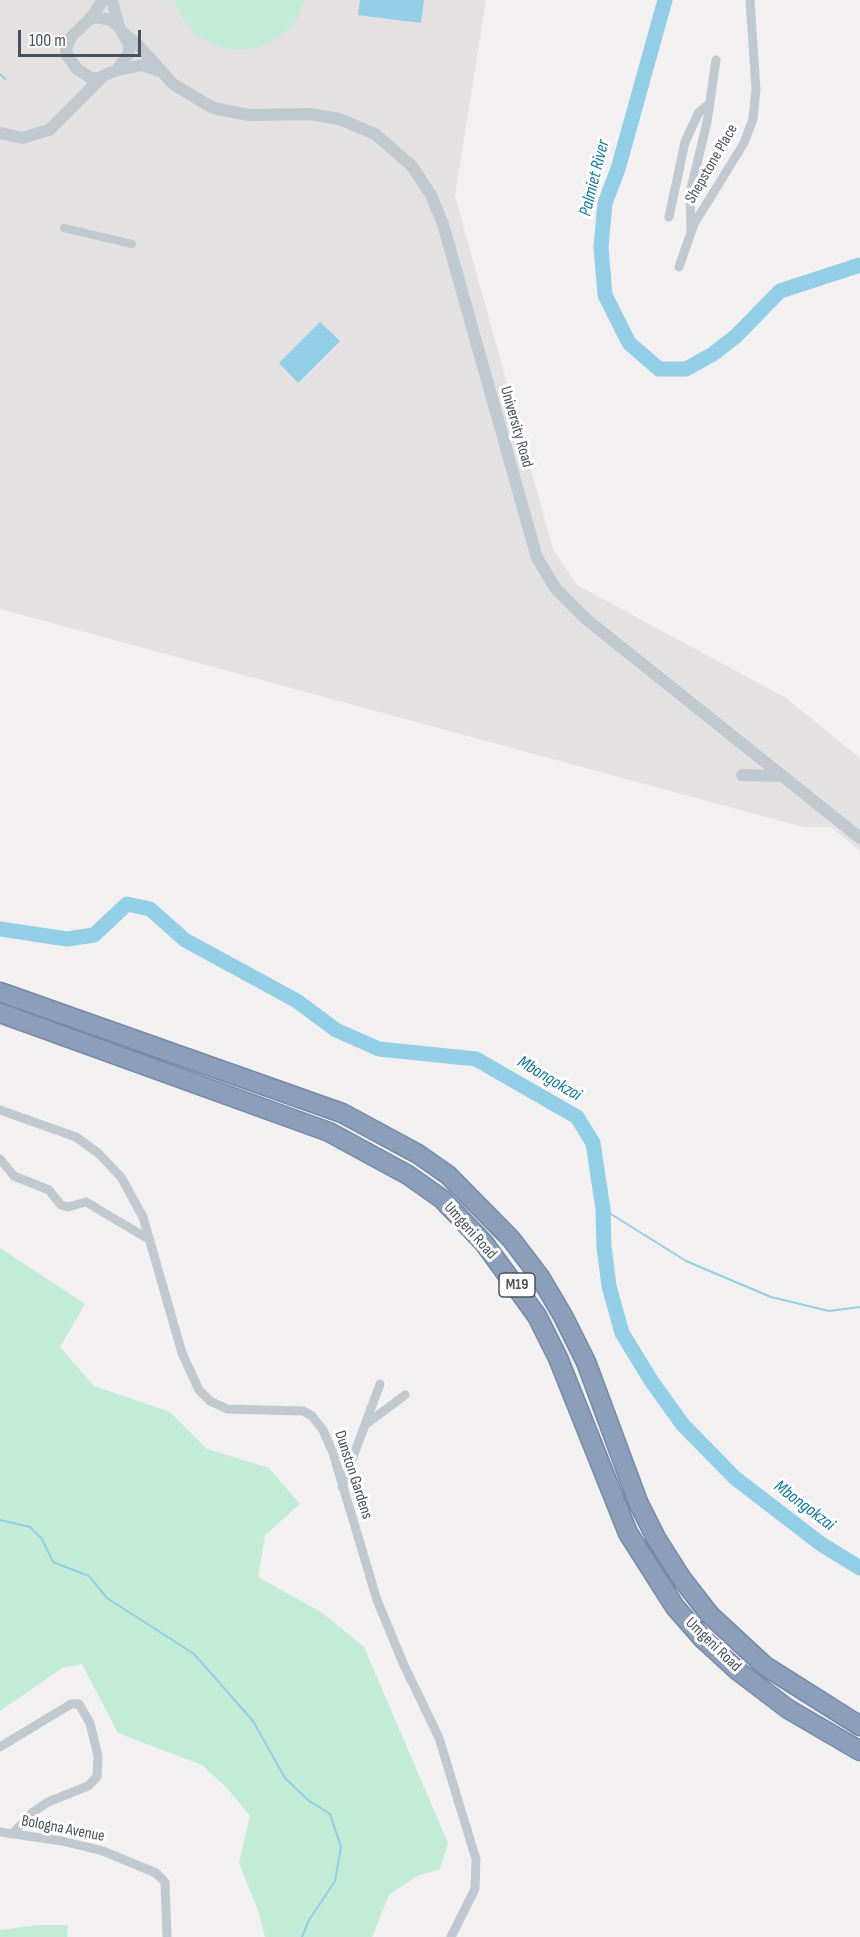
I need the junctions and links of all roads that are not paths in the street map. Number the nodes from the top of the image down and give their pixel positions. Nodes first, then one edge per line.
1 (103, 0) edge
2 (112, 0) edge
3 (750, 0) edge
4 (90, 19) junction
5 (121, 30) junction
6 (716, 60) dead end
7 (75, 67) junction
8 (117, 70) junction
9 (160, 71) junction
10 (103, 76) junction
11 (73, 103) junction
12 (709, 104) junction
13 (0, 133) edge
14 (669, 217) dead end
15 (64, 228) dead end
16 (691, 232) junction
17 (132, 244) dead end
18 (679, 267) dead end
19 (742, 775) dead end
20 (781, 776) junction
21 (860, 838) edge
22 (0, 992) edge
23 (0, 1013) edge
24 (0, 1110) edge
25 (0, 1159) edge
26 (150, 1240) junction
27 (380, 1384) dead end
28 (405, 1395) dead end
29 (366, 1425) junction
30 (342, 1487) junction
31 (860, 1726) edge
32 (0, 1747) edge
33 (860, 1751) edge
34 (0, 1832) edge
35 (12, 1834) junction
36 (167, 1937) edge
37 (451, 1937) edge

1 - 4 street
2 - 5 street
3 - 16 street, Shepstone Place
4 - 5 street
4 - 7 street
5 - 8 street
5 - 9 street, University Road
6 - 12 street
7 - 10 street
7 - 11 street
8 - 9 street
8 - 10 street
9 - 20 street, University Road
10 - 11 street
11 - 13 street
12 - 14 street
12 - 16 street
15 - 17 street
16 - 18 street, Shepstone Place
19 - 20 street
20 - 21 street, University Road
22 - 31 highway, Umgeni Road / M19
23 - 33 highway, Umgeni Road / M19
24 - 26 street, Dunston Gardens
25 - 26 street
26 - 30 street, Dunston Gardens
27 - 29 street
28 - 29 street
29 - 30 street
30 - 37 street, Dunston Gardens
32 - 35 street
34 - 35 street, Bologna Avenue
35 - 36 street, Bologna Avenue

